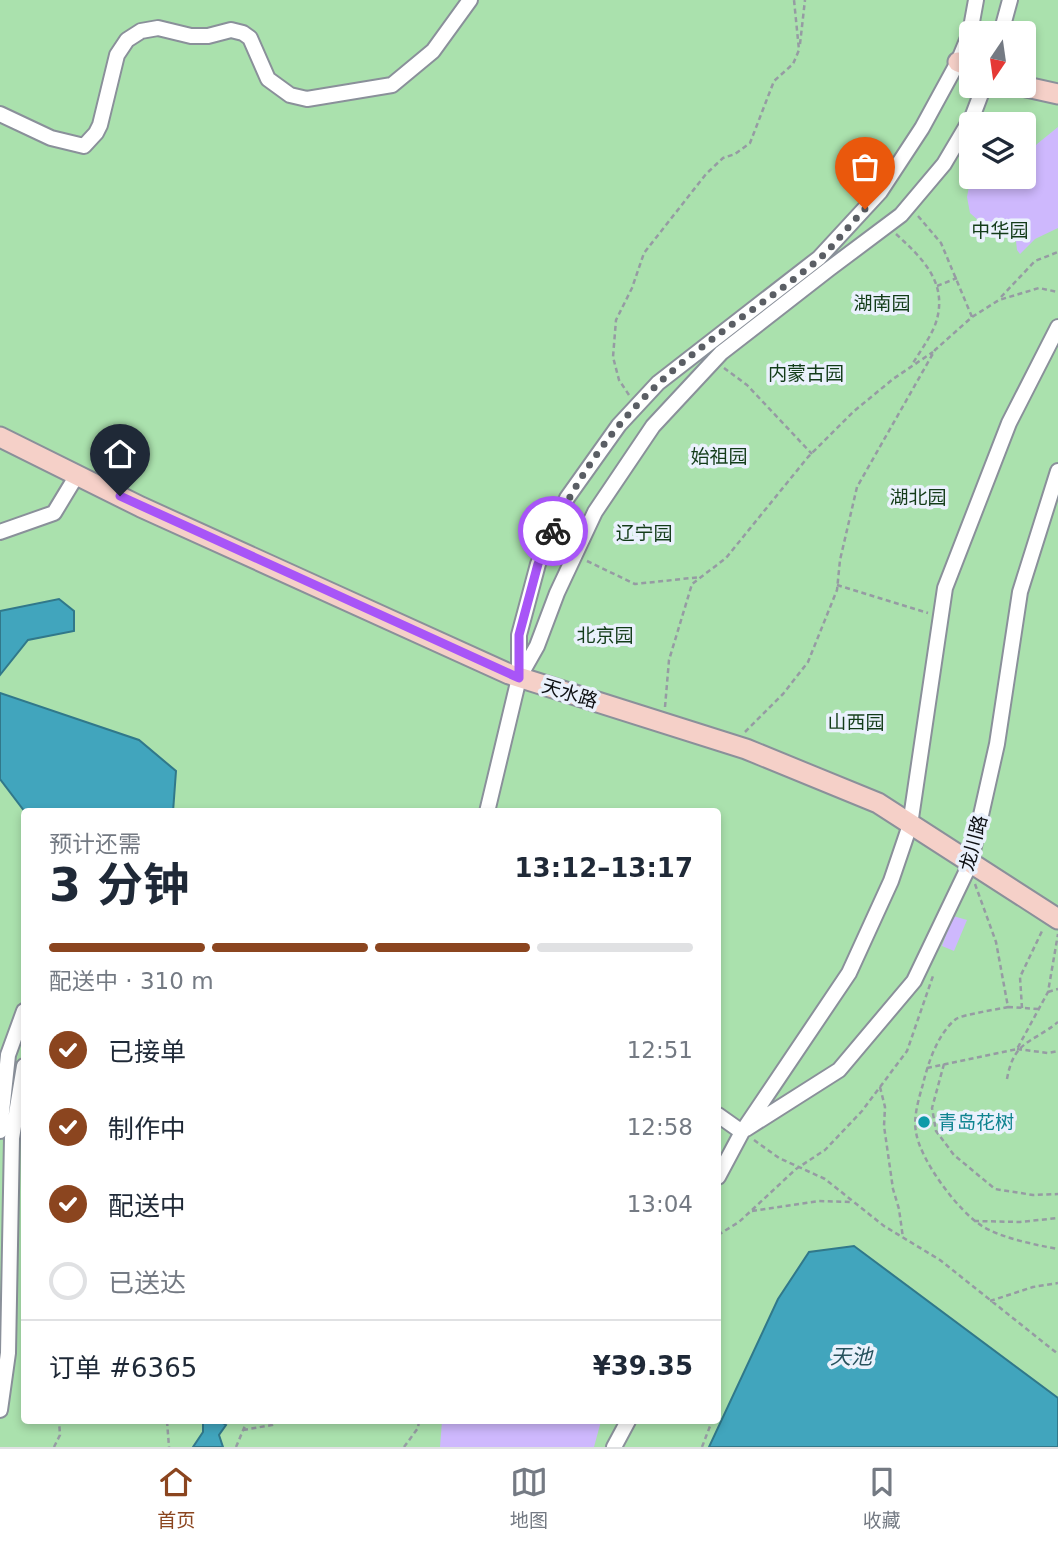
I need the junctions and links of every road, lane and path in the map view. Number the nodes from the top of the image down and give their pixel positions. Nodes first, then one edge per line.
1 (470, 0) edge
2 (794, 0) edge
3 (805, 0) edge
4 (976, 0) edge
5 (1010, 0) edge
6 (972, 21) edge
7 (1005, 21) edge
8 (799, 50) junction
9 (959, 74) edge
10 (1036, 89) edge
11 (1058, 94) edge
12 (979, 98) edge
13 (0, 114) edge
14 (909, 205) junction
15 (887, 225) junction
16 (1058, 251) edge
17 (957, 278) junction
18 (936, 286) junction
19 (1058, 292) edge
20 (999, 300) junction
21 (972, 317) junction
22 (1058, 327) edge
23 (935, 350) junction
24 (715, 360) junction
25 (912, 366) junction
26 (636, 407) junction
27 (0, 437) edge
28 (812, 454) junction
29 (1058, 471) edge
30 (77, 475) junction
31 (0, 532) edge
32 (574, 556) junction
33 (701, 577) junction
34 (837, 585) junction
35 (941, 617) junction
36 (519, 678) junction
37 (664, 723) junction
38 (734, 745) junction
39 (487, 808) edge
40 (910, 825) junction
41 (970, 864) junction
42 (1054, 917) edge
43 (1058, 934) edge
44 (926, 955) junction
45 (1058, 989) edge
46 (1048, 992) junction
47 (1008, 1007) junction
48 (1022, 1008) junction
49 (1039, 1009) junction
50 (21, 1019) edge
51 (1058, 1022) edge
52 (1017, 1049) junction
53 (1058, 1051) edge
54 (944, 1064) junction
55 (927, 1068) junction
56 (1007, 1079) dead end
57 (21, 1084) edge
58 (880, 1087) junction
59 (721, 1117) edge
60 (0, 1131) edge
61 (742, 1132) junction
62 (721, 1171) edge
63 (1058, 1194) edge
64 (853, 1202) junction
65 (750, 1211) junction
66 (1058, 1218) edge
67 (974, 1220) junction
68 (721, 1233) edge
69 (903, 1238) junction
70 (1058, 1250) edge
71 (1058, 1283) edge
72 (990, 1301) junction
73 (1058, 1354) edge
74 (0, 1410) edge
75 (59, 1424) edge
76 (167, 1424) edge
77 (246, 1424) edge
78 (273, 1424) edge
79 (419, 1424) edge
80 (626, 1424) edge
81 (711, 1424) edge
82 (243, 1430) junction
83 (54, 1447) edge
84 (169, 1447) edge
85 (236, 1447) edge
86 (404, 1447) edge
87 (614, 1447) edge
88 (702, 1447) edge

1 - 13 street
2 - 8 path
3 - 8 path
4 - 6 street
5 - 7 street
8 - 26 path
9 - 26 street
10 - 11 street
12 - 14 street
14 - 15 street
14 - 17 path
15 - 18 path
15 - 24 street
16 - 20 path
17 - 18 path
17 - 21 path
18 - 25 path
19 - 20 path
20 - 21 path
21 - 23 path
22 - 35 street
23 - 25 path
23 - 34 path
24 - 28 path
24 - 32 street
25 - 28 path
26 - 36 street
27 - 30 street, 天水路
28 - 33 path
29 - 41 street, 龙川路
30 - 31 street
30 - 36 street, 天水路
32 - 33 path
32 - 36 street
33 - 37 path
34 - 35 path
34 - 38 path
35 - 40 street
36 - 37 street, 天水路
36 - 39 street
37 - 38 street, 天水路
38 - 40 street, 天水路
40 - 41 street, 天水路
40 - 61 street
41 - 42 street, 天水路
41 - 44 street, 龙川路
41 - 47 path
42 - 48 path
43 - 46 path
44 - 58 path
44 - 61 street, 龙川路
45 - 46 path
46 - 49 path
47 - 48 path
47 - 55 path
48 - 49 path
49 - 52 path
50 - 60 street
51 - 52 path
52 - 53 path
52 - 54 path
52 - 56 path
54 - 55 path
54 - 63 path
55 - 67 path
57 - 74 street
58 - 65 path
58 - 69 path
59 - 61 street
61 - 62 street
61 - 64 path
64 - 65 path
64 - 69 path
65 - 68 path
66 - 67 path
67 - 70 path
69 - 72 path
71 - 72 path
72 - 73 path
75 - 83 path
76 - 84 path
77 - 82 path
78 - 82 path
79 - 86 path
80 - 87 street
81 - 88 path
82 - 85 path

